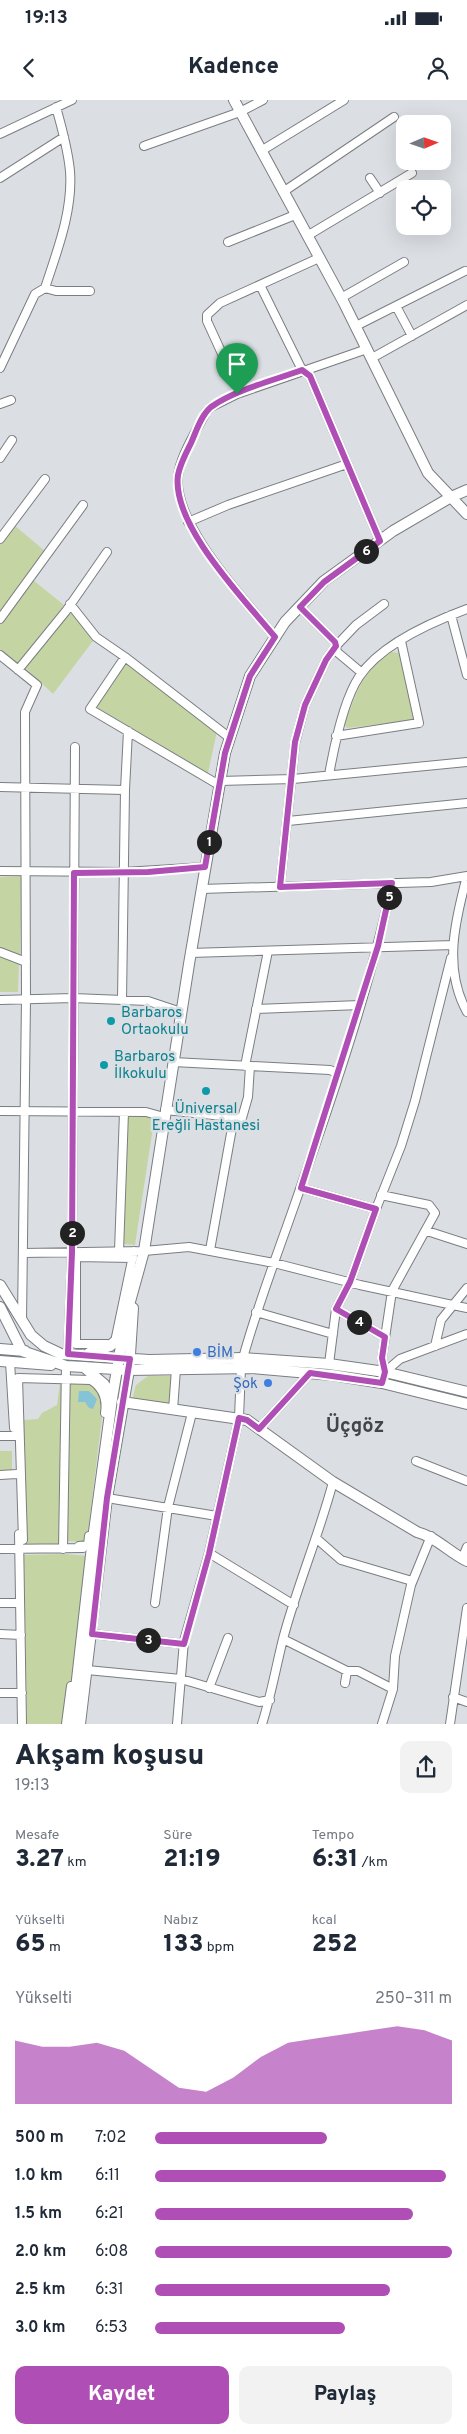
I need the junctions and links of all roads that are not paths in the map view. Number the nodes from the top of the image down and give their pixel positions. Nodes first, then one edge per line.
1 (72, 100) edge
2 (234, 100) edge
3 (262, 100) edge
4 (344, 100) edge
5 (56, 107) junction
6 (240, 112) junction
7 (394, 117) dead end
8 (0, 134) edge
9 (64, 137) junction
10 (144, 146) dead end
11 (261, 151) junction
12 (412, 173) dead end
13 (0, 178) edge
14 (370, 178) dead end
15 (283, 192) junction
16 (380, 193) junction
17 (296, 215) junction
18 (307, 236) junction
19 (228, 242) dead end
20 (319, 258) junction
21 (404, 262) dead end
22 (465, 271) dead end
23 (260, 285) junction
24 (45, 288) junction
25 (90, 291) dead end
26 (341, 298) junction
27 (467, 305) edge
28 (396, 306) junction
29 (356, 326) junction
30 (412, 336) junction
31 (370, 353) junction
32 (0, 368) edge
33 (302, 370) junction
34 (240, 393) junction
35 (11, 400) dead end
36 (0, 404) edge
37 (12, 440) dead end
38 (0, 458) edge
39 (347, 464) junction
40 (45, 479) dead end
41 (467, 490) edge
42 (451, 496) junction
43 (83, 505) dead end
44 (467, 514) edge
45 (188, 522) junction
46 (0, 539) edge
47 (380, 541) junction
48 (108, 552) dead end
49 (70, 604) junction
50 (384, 604) dead end
51 (300, 607) junction
52 (467, 609) edge
53 (451, 615) junction
54 (0, 619) edge
55 (275, 637) junction
56 (401, 641) junction
57 (336, 646) junction
58 (0, 655) edge
59 (124, 657) junction
60 (18, 670) junction
61 (362, 673) junction
62 (467, 675) edge
63 (128, 731) junction
64 (336, 736) junction
65 (230, 738) junction
66 (75, 747) dead end
67 (467, 762) edge
68 (330, 776) junction
69 (293, 779) junction
70 (220, 783) junction
71 (0, 787) edge
72 (26, 787) junction
73 (75, 788) junction
74 (125, 790) junction
75 (467, 803) edge
76 (288, 820) junction
77 (205, 867) junction
78 (0, 871) edge
79 (26, 871) junction
80 (124, 872) junction
81 (74, 873) junction
82 (392, 883) junction
83 (280, 887) junction
84 (201, 889) junction
85 (378, 946) junction
86 (453, 946) junction
87 (268, 950) junction
88 (0, 952) edge
89 (190, 953) junction
90 (452, 956) junction
91 (26, 962) junction
92 (73, 998) junction
93 (26, 999) junction
94 (0, 1000) edge
95 (122, 1000) junction
96 (360, 1005) junction
97 (256, 1009) junction
98 (181, 1012) junction
99 (467, 1012) edge
100 (173, 1062) junction
101 (248, 1066) junction
102 (339, 1074) junction
103 (0, 1111) edge
104 (24, 1111) junction
105 (73, 1112) junction
106 (124, 1112) junction
107 (165, 1114) junction
108 (234, 1117) junction
109 (301, 1188) junction
110 (381, 1195) junction
111 (376, 1209) junction
112 (427, 1231) junction
113 (467, 1244) edge
114 (210, 1250) junction
115 (72, 1252) junction
116 (119, 1252) junction
117 (24, 1253) junction
118 (137, 1253) junction
119 (274, 1263) junction
120 (350, 1282) junction
121 (0, 1285) edge
122 (467, 1288) edge
123 (392, 1291) junction
124 (454, 1304) junction
125 (467, 1308) edge
126 (1, 1309) edge
127 (336, 1309) junction
128 (256, 1312) junction
129 (22, 1321) junction
130 (0, 1327) edge
131 (333, 1334) junction
132 (467, 1334) edge
133 (127, 1336) junction
134 (385, 1337) junction
135 (435, 1346) junction
136 (0, 1349) edge
137 (22, 1350) junction
138 (65, 1354) junction
139 (81, 1355) junction
140 (125, 1359) junction
141 (5, 1362) edge
142 (242, 1363) junction
143 (329, 1364) junction
144 (148, 1365) junction
145 (66, 1366) junction
146 (84, 1368) junction
147 (176, 1369) junction
148 (123, 1370) junction
149 (385, 1372) junction
150 (310, 1373) junction
151 (66, 1378) junction
152 (382, 1383) junction
153 (125, 1391) junction
154 (467, 1392) edge
155 (117, 1401) junction
156 (467, 1404) edge
157 (173, 1410) junction
158 (192, 1413) junction
159 (239, 1418) junction
160 (259, 1429) junction
161 (0, 1436) edge
162 (15, 1436) junction
163 (416, 1461) dead end
164 (17, 1474) junction
165 (0, 1475) edge
166 (467, 1481) edge
167 (333, 1482) junction
168 (107, 1498) junction
169 (168, 1507) junction
170 (217, 1516) junction
171 (431, 1536) junction
172 (317, 1539) junction
173 (23, 1540) dead end
174 (79, 1546) dead end
175 (467, 1547) edge
176 (0, 1549) edge
177 (20, 1549) junction
178 (63, 1549) junction
179 (91, 1550) junction
180 (209, 1554) junction
181 (464, 1560) edge
182 (412, 1581) junction
183 (155, 1603) dead end
184 (0, 1604) edge
185 (20, 1604) junction
186 (294, 1605) junction
187 (467, 1608) edge
188 (0, 1634) edge
189 (92, 1634) junction
190 (21, 1635) junction
191 (228, 1638) dead end
192 (283, 1639) junction
193 (184, 1644) junction
194 (87, 1670) junction
195 (346, 1671) junction
196 (181, 1679) junction
197 (345, 1683) dead end
198 (209, 1688) junction
199 (393, 1689) junction
200 (0, 1693) edge
201 (22, 1693) junction
202 (453, 1697) junction
203 (270, 1700) junction
204 (467, 1702) edge
205 (22, 1724) edge
206 (66, 1724) edge
207 (72, 1724) edge
208 (80, 1724) edge
209 (177, 1724) edge
210 (262, 1724) edge
211 (382, 1724) edge
212 (450, 1724) edge

1 - 5 street
2 - 6 main road
3 - 6 street
4 - 11 street
5 - 8 street
5 - 9 street
6 - 10 street
6 - 11 main road
7 - 15 street
9 - 13 street
9 - 24 street
11 - 15 main road
12 - 16 street
14 - 16 street
15 - 17 main road
16 - 18 street
17 - 18 main road
17 - 19 street
18 - 20 main road
20 - 23 street
20 - 26 main road
21 - 26 street
22 - 28 street
23 - 33 street
23 - 34 street
24 - 25 street
24 - 32 street
26 - 29 main road
27 - 30 street
28 - 29 street
28 - 30 street
29 - 31 main road
30 - 31 street
31 - 33 street
31 - 42 main road
33 - 34 street
33 - 39 street
34 - 45 street
35 - 36 street
37 - 38 street
39 - 45 street
39 - 47 street
40 - 46 street
41 - 42 main road
42 - 44 main road
42 - 47 main road
43 - 54 street
45 - 55 street
47 - 51 main road
48 - 49 street
49 - 59 street
49 - 60 street
50 - 57 street
51 - 55 main road
51 - 57 street
52 - 53 street
53 - 56 street
53 - 62 street
55 - 65 main road
56 - 61 street
56 - 64 street
57 - 61 street
57 - 69 street
58 - 60 street
59 - 63 street
59 - 65 street
60 - 72 street
61 - 64 street
63 - 70 street
63 - 74 street
64 - 68 street
65 - 70 main road
66 - 73 street
67 - 68 street
68 - 69 street
69 - 70 street
69 - 76 street
70 - 77 main road
71 - 72 street
72 - 73 street
72 - 79 street
73 - 74 street
73 - 81 street
74 - 80 street
75 - 76 street
76 - 83 street
77 - 80 street
77 - 84 main road
78 - 79 street
79 - 81 street
79 - 91 street
80 - 81 street
80 - 95 street
81 - 92 street
82 - 83 street
82 - 85 street
82 - 86 street
83 - 84 street
84 - 89 main road
85 - 86 street
85 - 87 street
85 - 96 street
86 - 90 street
87 - 89 street
87 - 97 street
88 - 91 street
89 - 98 main road
90 - 99 street
90 - 110 street
91 - 93 street
92 - 93 street
92 - 95 street
92 - 105 street
93 - 94 street
93 - 104 street
95 - 98 street
96 - 97 street
96 - 102 street
97 - 101 street
98 - 100 main road
100 - 101 street
100 - 107 main road
101 - 102 street
101 - 108 street
102 - 109 street
103 - 104 street
104 - 105 street
104 - 117 street
105 - 106 street
105 - 115 street
106 - 107 street
106 - 116 street
107 - 108 street
107 - 118 main road
108 - 114 street
109 - 111 street
109 - 119 street
110 - 111 street
110 - 112 street
111 - 120 street
112 - 113 street
112 - 123 street
114 - 118 street
114 - 119 street
115 - 116 street
115 - 117 street
115 - 138 street
116 - 118 street
117 - 129 street
118 - 118 street
118 - 133 main road
119 - 120 street
119 - 128 street
120 - 123 street
120 - 127 street
121 - 129 main road
122 - 124 street
123 - 124 street
123 - 134 street
124 - 125 street
124 - 135 street
126 - 130 main road
126 - 137 main road
127 - 131 street
127 - 134 street
128 - 131 street
128 - 142 street
129 - 138 main road
131 - 143 street
132 - 135 street
133 - 139 main road
133 - 140 main road
133 - 144 main road
134 - 149 street
135 - 149 street
136 - 137 main road
137 - 138 main road
137 - 145 main road
138 - 139 main road
139 - 140 main road
140 - 144 main road
140 - 148 main road
141 - 145 main road
141 - 162 street
142 - 143 main road
142 - 144 main road
142 - 147 main road
142 - 150 main road
142 - 159 street
143 - 149 main road
144 - 147 main road
144 - 148 main road
144 - 153 main road
145 - 146 main road
145 - 151 street
146 - 148 main road
146 - 155 main road
147 - 157 street
148 - 153 main road
148 - 155 main road
149 - 152 street
149 - 154 main road
150 - 152 main road
150 - 160 street
151 - 173 street
151 - 174 street
151 - 178 street
152 - 156 main road
153 - 155 main road
155 - 157 main road
155 - 168 main road
155 - 179 main road
157 - 158 main road
158 - 159 main road
158 - 169 street
159 - 160 main road
159 - 170 street
160 - 167 main road
161 - 162 street
162 - 164 street
163 - 166 street
164 - 165 street
164 - 177 street
167 - 171 main road
167 - 172 street
168 - 169 street
168 - 189 main road
169 - 170 street
169 - 183 street
170 - 180 street
171 - 181 main road
171 - 182 street
172 - 182 street
172 - 186 street
175 - 181 street
176 - 177 street
177 - 178 street
177 - 185 street
178 - 179 street
179 - 206 street
179 - 207 main road
180 - 186 street
180 - 193 street
182 - 199 street
184 - 185 street
185 - 190 street
186 - 192 street
187 - 202 street
188 - 190 street
189 - 193 street
189 - 194 main road
190 - 201 street
191 - 198 street
192 - 195 street
192 - 203 street
193 - 196 street
194 - 196 street
194 - 208 main road
195 - 197 street
195 - 199 street
196 - 198 street
196 - 209 street
198 - 203 street
199 - 211 street
200 - 201 street
201 - 205 street
202 - 204 street
202 - 212 street
203 - 210 street

